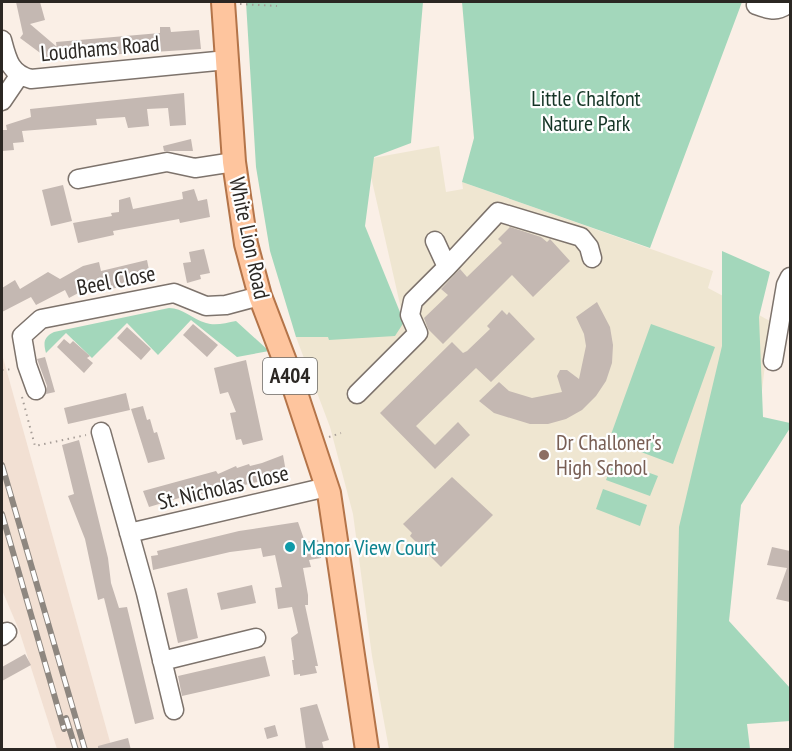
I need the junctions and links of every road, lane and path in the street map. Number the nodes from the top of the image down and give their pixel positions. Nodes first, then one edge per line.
1 (223, 2) edge
2 (790, 2) edge
3 (756, 5) dead end
4 (277, 6) dead end
5 (2, 39) edge
6 (227, 60) junction
7 (19, 76) junction
8 (2, 101) edge
9 (234, 162) junction
10 (78, 179) dead end
11 (435, 241) dead end
12 (592, 258) dead end
13 (447, 267) junction
14 (790, 277) edge
15 (260, 296) junction
16 (773, 361) dead end
17 (2, 370) edge
18 (17, 380) dead end
19 (28, 390) joint
20 (357, 394) dead end
21 (101, 432) joint
22 (327, 487) junction
23 (129, 533) junction
24 (256, 638) dead end
25 (162, 661) junction
26 (174, 710) dead end
27 (368, 750) edge

1 - 4 path
1 - 6 main road, White Lion Road / A404
2 - 3 street
5 - 7 street, Loudhams Road
6 - 7 street, Loudhams Road
6 - 9 main road, White Lion Road / A404
7 - 8 street
9 - 10 street
9 - 15 main road, White Lion Road / A404
11 - 13 street
12 - 13 street
13 - 20 street
14 - 16 street
15 - 19 street, Beel Close
15 - 22 main road, White Lion Road / A404
17 - 18 path
19 - 21 path
21 - 23 street
22 - 23 street, St. Nicholas Close
22 - 27 main road, White Lion Road / A404
23 - 25 street
24 - 25 street
25 - 26 street

